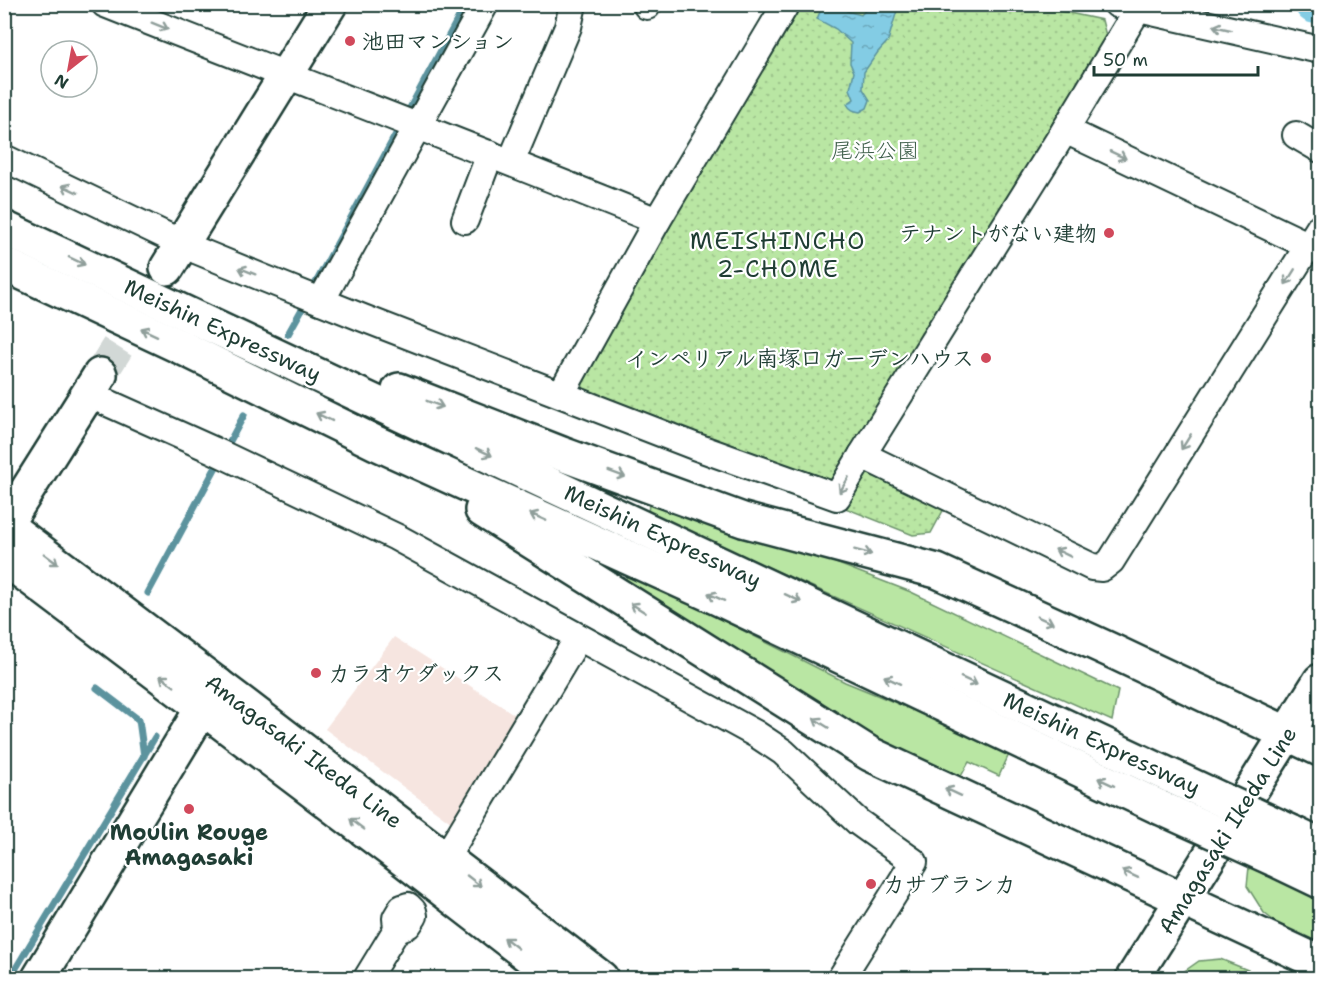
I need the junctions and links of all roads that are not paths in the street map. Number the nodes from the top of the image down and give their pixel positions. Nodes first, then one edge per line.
1 (105, 4) edge
2 (330, 4) edge
3 (485, 4) edge
4 (573, 4) edge
5 (786, 4) edge
6 (1128, 7) edge
7 (1320, 50) edge
8 (285, 76) junction
9 (409, 123) junction
10 (1065, 130) junction
11 (1296, 135) dead end
12 (1320, 149) edge
13 (4, 158) edge
14 (501, 158) junction
15 (465, 220) dead end
16 (657, 221) junction
17 (4, 228) edge
18 (1317, 241) edge
19 (175, 255) junction
20 (4, 264) edge
21 (313, 297) junction
22 (222, 329) junction
23 (94, 385) joint
24 (561, 394) junction
25 (376, 443) junction
26 (862, 455) junction
27 (5, 526) edge
28 (4, 558) edge
29 (578, 638) junction
30 (1320, 681) edge
31 (210, 696) junction
32 (1288, 733) junction
33 (1320, 749) edge
34 (1282, 846) junction
35 (1320, 846) edge
36 (445, 858) junction
37 (1320, 881) edge
38 (1183, 898) junction
39 (397, 929) dead end
40 (1320, 963) edge
41 (39, 978) edge
42 (367, 978) edge
43 (557, 978) edge
44 (601, 978) edge
45 (841, 978) edge
46 (1133, 978) edge

1 -> 8 street
2 - 8 main road
3 - 9 street
4 - 14 street
5 - 16 street
7 -> 6 street
6 - 10 street
8 - 9 street
8 - 19 main road
9 - 14 street
9 - 21 street
10 -> 18 street
10 - 26 street
11 - 12 street
19 -> 13 street
14 - 15 street
14 - 16 street
16 - 24 street
17 -> 22 main road, Meishin Expressway
18 -> 26 street
21 -> 19 street
25 -> 20 main road, Meishin Expressway
21 - 24 street
22 -> 32 main road
22 -> 34 main road, Meishin Expressway, bridge
23 - 27 main road
23 - 29 street
26 -> 24 street
34 -> 25 main road, Meishin Expressway, bridge
38 -> 25 main road
27 -> 31 main road, Amagasaki Ikeda Line
31 -> 28 main road, Amagasaki Ikeda Line
29 - 36 street
29 - 45 street
30 - 32 main road, Amagasaki Ikeda Line
31 - 36 main road, Amagasaki Ikeda Line
31 - 41 main road
43 -> 31 main road, Amagasaki Ikeda Line
32 - 33 main road
32 - 38 main road, Amagasaki Ikeda Line
34 - 35 main road, Meishin Expressway
34 - 37 main road, Meishin Expressway
36 -> 44 main road, Amagasaki Ikeda Line
38 - 40 main road
38 - 46 main road, Amagasaki Ikeda Line
39 - 42 street

